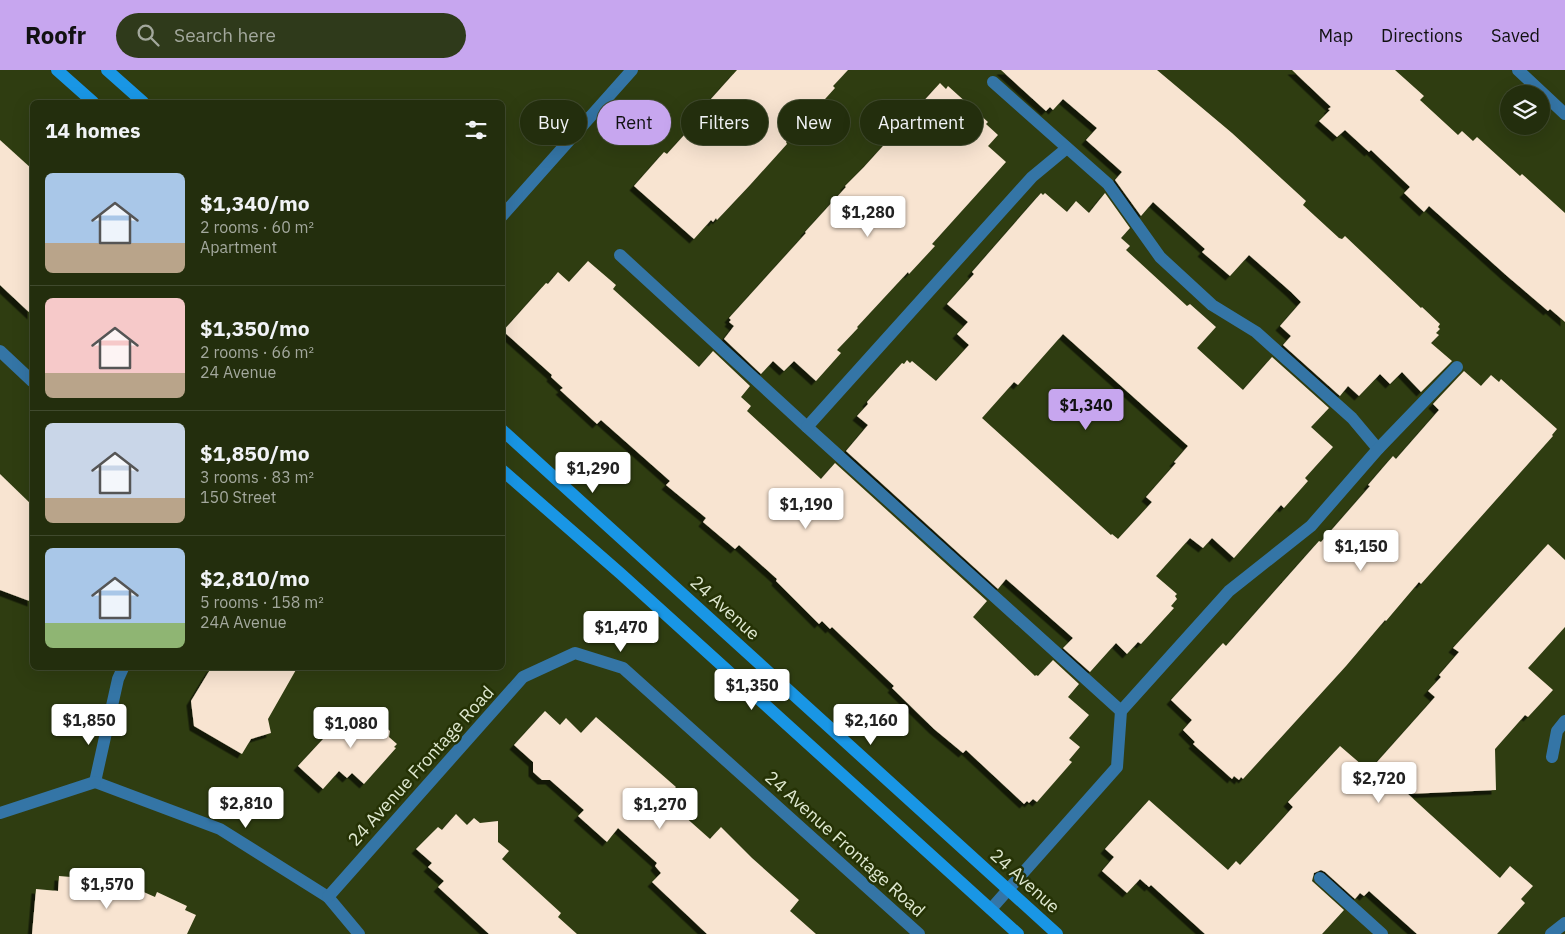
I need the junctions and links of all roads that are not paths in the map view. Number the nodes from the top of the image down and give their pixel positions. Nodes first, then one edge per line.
1 (57, 70) edge
2 (107, 70) edge
3 (632, 70) edge
4 (1518, 70) edge
5 (993, 82) dead end
6 (90, 100) edge
7 (141, 100) edge
8 (1565, 114) edge
9 (1066, 148) junction
10 (505, 213) edge
11 (620, 255) dead end
12 (0, 351) edge
13 (1457, 367) dead end
14 (30, 379) edge
15 (807, 427) junction
16 (505, 433) edge
17 (1378, 448) junction
18 (505, 473) edge
19 (122, 670) edge
20 (1121, 711) junction
21 (1565, 721) edge
22 (1552, 757) dead end
23 (95, 782) junction
24 (0, 813) edge
25 (1320, 878) dead end
26 (1008, 890) junction
27 (328, 896) junction
28 (990, 909) junction
29 (1565, 923) edge
30 (359, 934) edge
31 (919, 934) edge
32 (1018, 934) edge
33 (1057, 934) edge
34 (1382, 934) edge
35 (1551, 934) edge

1 - 6 main road
2 - 7 main road
3 - 10 street
4 - 8 street
5 - 9 street
9 - 15 street
9 - 17 street
11 - 15 street
12 - 14 street
13 - 17 street
15 - 20 street
16 - 26 main road, 24 Avenue
17 - 20 street
18 - 28 main road
19 - 23 street
20 - 26 street
21 - 22 street
23 - 24 street
23 - 27 street
25 - 34 street
26 - 28 street
26 - 33 main road, 24 Avenue
27 - 30 street
27 - 31 street, 24 Avenue Frontage Road
28 - 32 main road
29 - 35 street

